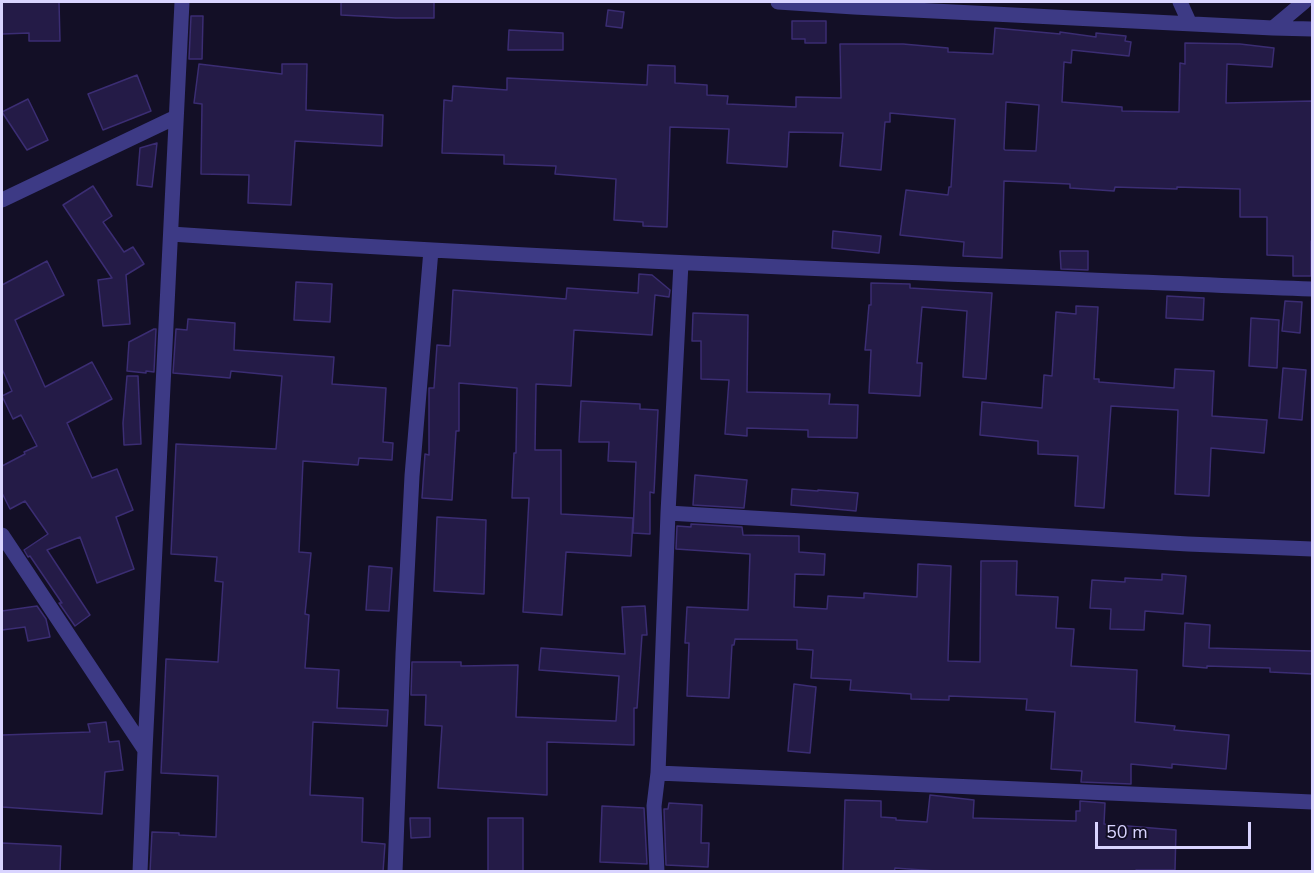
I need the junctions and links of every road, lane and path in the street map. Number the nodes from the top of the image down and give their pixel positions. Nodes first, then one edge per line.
1 (182, 2) edge
2 (778, 2) edge
3 (1180, 2) edge
4 (1304, 2) edge
5 (1190, 24) junction
6 (1273, 28) junction
7 (1312, 29) edge
8 (176, 117) junction
9 (2, 200) edge
10 (171, 234) junction
11 (432, 250) junction
12 (681, 263) junction
13 (1312, 290) edge
14 (668, 513) junction
15 (2, 535) edge
16 (1312, 549) edge
17 (145, 750) junction
18 (658, 773) junction
19 (1312, 802) edge
20 (140, 872) edge
21 (395, 872) edge
22 (657, 872) edge

1 - 8 street
2 - 5 street
3 - 5 street
4 - 6 street
5 - 6 street
6 - 7 street
8 - 9 street
8 - 10 street
10 - 11 street
10 - 17 street
11 - 12 street
11 - 21 street
12 - 13 street
12 - 14 street
14 - 16 street
14 - 18 street
15 - 17 street
17 - 20 street
18 - 19 street
18 - 22 street

